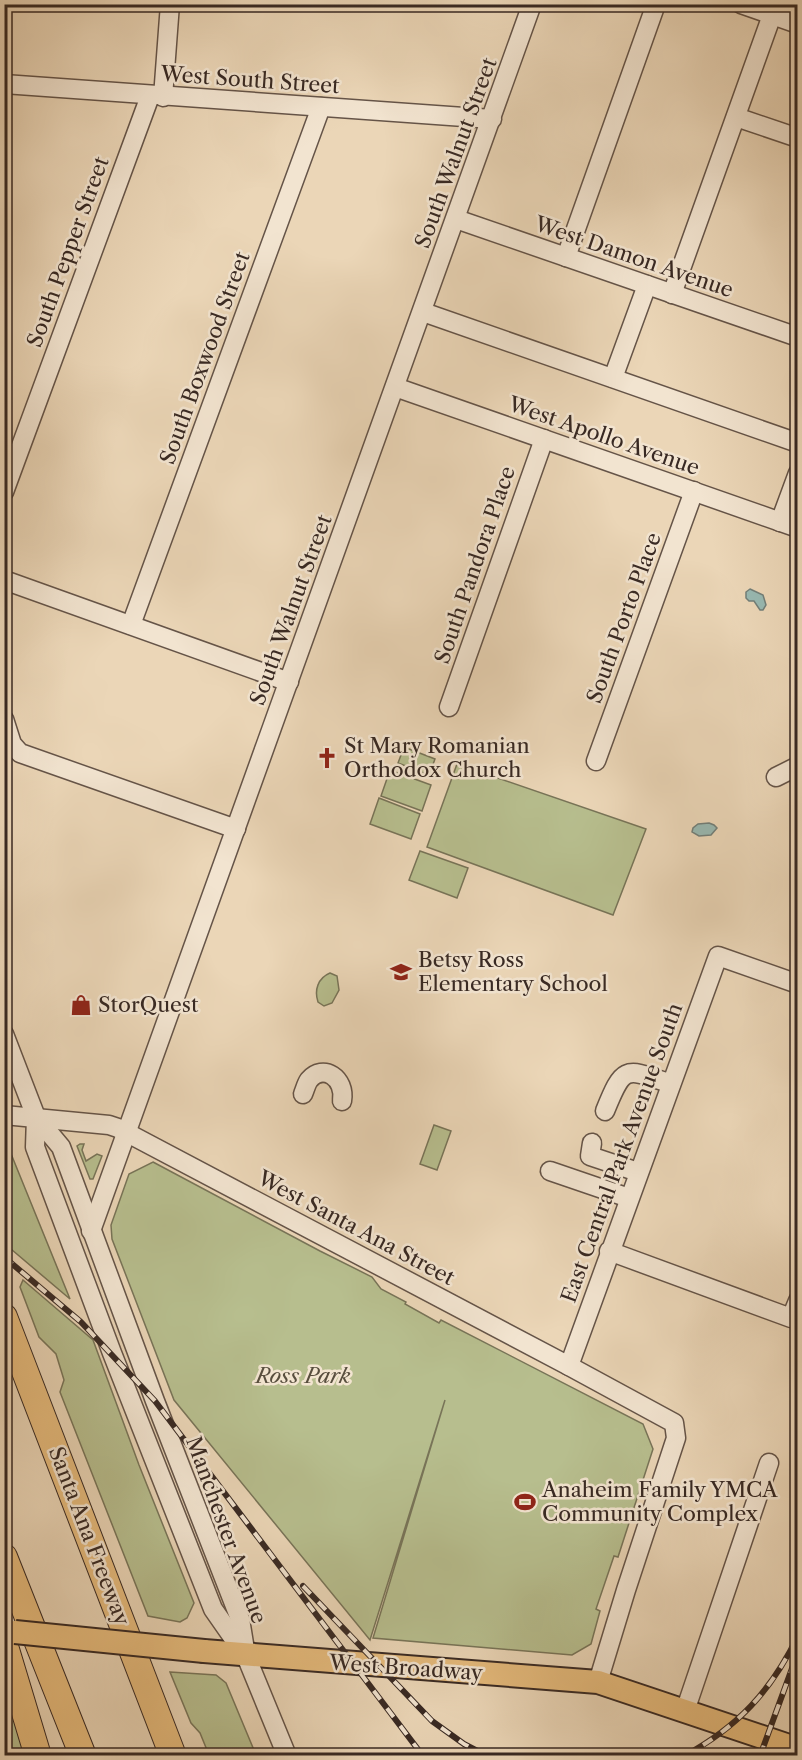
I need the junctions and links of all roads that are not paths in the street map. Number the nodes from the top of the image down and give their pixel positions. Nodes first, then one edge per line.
1 (170, 4) edge
2 (532, 4) edge
3 (656, 4) edge
4 (741, 4) edge
5 (772, 15) junction
6 (798, 24) edge
7 (4, 84) edge
8 (156, 96) junction
9 (321, 107) junction
10 (736, 117) junction
11 (492, 119) junction
12 (798, 138) edge
13 (456, 219) junction
14 (566, 257) junction
15 (647, 285) junction
16 (672, 294) junction
17 (423, 312) junction
18 (798, 337) edge
19 (613, 378) junction
20 (395, 387) junction
21 (544, 439) junction
22 (798, 443) edge
23 (798, 473) edge
24 (694, 491) junction
25 (4, 492) edge
26 (780, 522) junction
27 (798, 528) edge
28 (4, 580) edge
29 (131, 625) junction
30 (289, 682) junction
31 (449, 707) dead end
32 (4, 719) edge
33 (596, 761) dead end
34 (798, 766) edge
35 (776, 777) dead end
36 (236, 829) junction
37 (798, 984) edge
38 (4, 1034) edge
39 (671, 1084) junction
40 (303, 1094) dead end
41 (342, 1101) dead end
42 (605, 1111) dead end
43 (4, 1115) edge
44 (36, 1117) junction
45 (127, 1132) junction
46 (592, 1143) dead end
47 (550, 1171) dead end
48 (639, 1172) junction
49 (629, 1198) junction
50 (91, 1231) junction
51 (609, 1251) junction
52 (794, 1310) edge
53 (4, 1317) edge
54 (569, 1366) junction
55 (769, 1463) dead end
56 (4, 1557) edge
57 (4, 1631) edge
58 (4, 1643) edge
59 (246, 1656) junction
60 (598, 1682) junction
61 (685, 1711) junction
62 (798, 1749) edge
63 (38, 1755) edge
64 (83, 1755) edge
65 (173, 1755) edge
66 (287, 1755) edge

1 - 8 street, South Pepper Street
2 - 11 street, South Walnut Street
3 - 14 street
4 - 5 street
5 - 6 street
5 - 10 street
7 - 8 street, West South Street
8 - 9 street, West South Street
8 - 25 street, South Pepper Street
9 - 11 street, West South Street
9 - 29 street, South Boxwood Street
10 - 12 street
10 - 16 street
11 - 13 street, South Walnut Street
13 - 14 street, West Damon Avenue
13 - 17 street, South Walnut Street
14 - 15 street, West Damon Avenue
15 - 16 street, West Damon Avenue
15 - 19 street
16 - 18 street, West Damon Avenue
17 - 19 street
17 - 20 street, South Walnut Street
19 - 22 street
20 - 21 street, West Apollo Avenue
20 - 30 street, South Walnut Street
21 - 24 street, West Apollo Avenue
21 - 31 street, South Pandora Place
23 - 26 street
24 - 26 street, West Apollo Avenue
24 - 33 street, South Porto Place
26 - 27 street, West Apollo Avenue
28 - 29 street
29 - 30 street
30 - 36 street, South Walnut Street
32 - 36 street
34 - 35 street
36 - 45 street, South Walnut Street
37 - 39 street, East Central Park Avenue South
38 - 44 street, Manchester Avenue
39 - 42 street
39 - 48 street, East Central Park Avenue South
40 - 41 street
43 - 44 street, West Santa Ana Street
44 - 45 street, West Santa Ana Street
44 - 50 street, Manchester Avenue
44 - 59 street, Manchester Avenue
45 - 50 street, South Walnut Street
45 - 54 street, West Santa Ana Street
46 - 48 street
47 - 49 street
48 - 49 street, East Central Park Avenue South
49 - 51 street, East Central Park Avenue South
50 - 59 street, Manchester Avenue
51 - 52 street
51 - 54 street, East Central Park Avenue South
53 - 65 highway, Santa Ana Freeway
54 - 60 street, West Santa Ana Street
55 - 61 street
56 - 64 highway
57 - 59 main road, West Broadway, bridge
58 - 63 highway
59 - 60 main road, West Broadway
59 - 66 street
60 - 61 main road, West Broadway
61 - 62 main road, West Broadway

